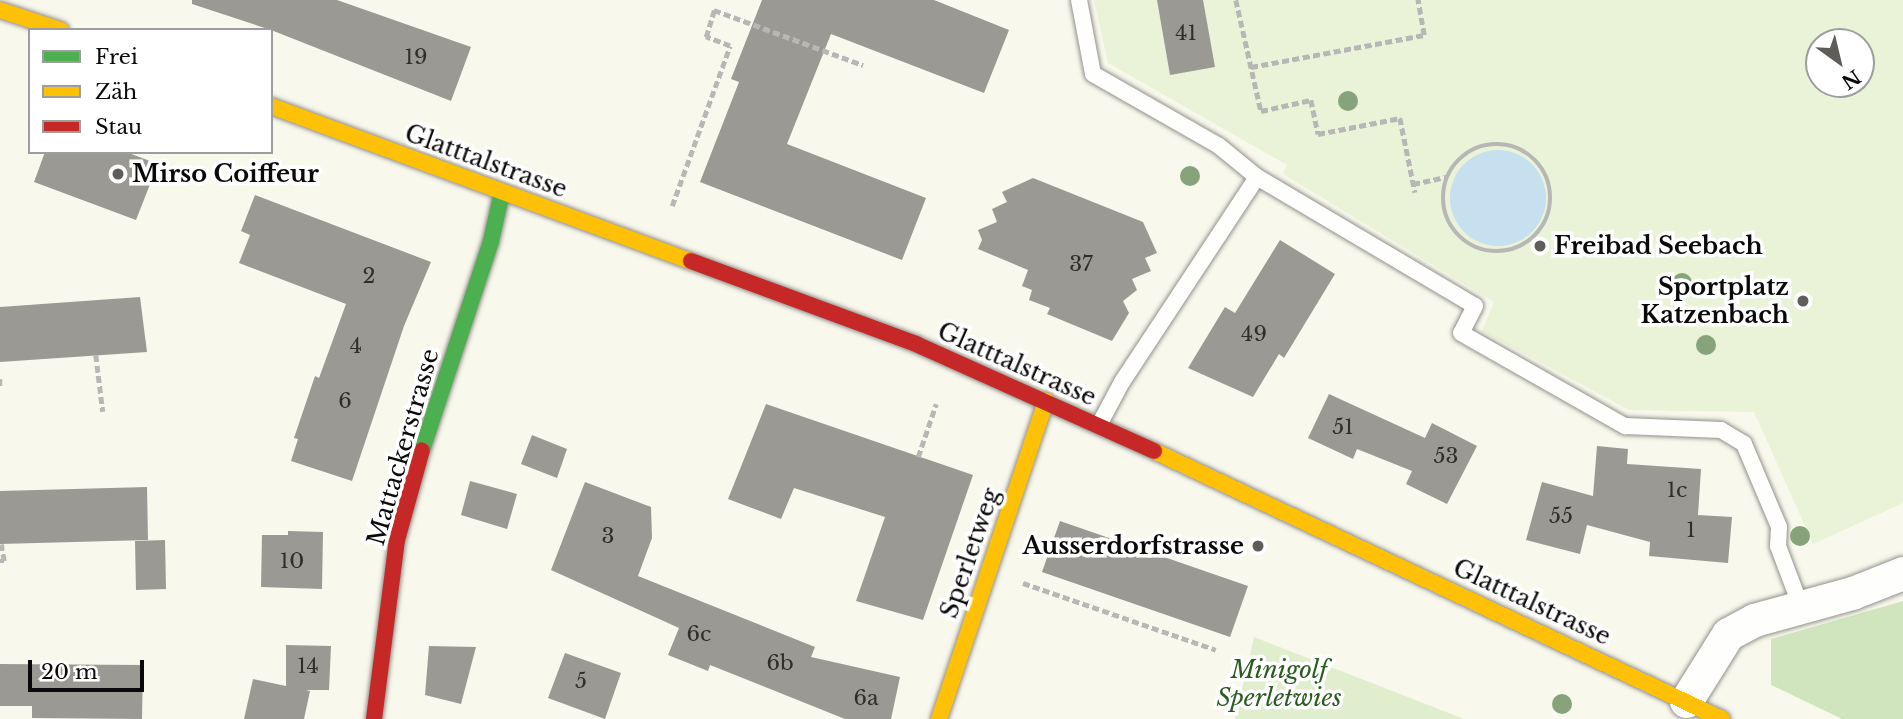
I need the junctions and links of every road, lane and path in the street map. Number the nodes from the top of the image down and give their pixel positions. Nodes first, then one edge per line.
1 (1079, 0) edge
2 (1236, 0) edge
3 (1418, 0) edge
4 (0, 10) edge
5 (55, 28) edge
6 (863, 65) dead end
7 (1251, 67) junction
8 (273, 107) edge
9 (1257, 177) junction
10 (1446, 177) junction
11 (1413, 184) junction
12 (502, 192) junction
13 (1415, 192) dead end
14 (672, 206) dead end
15 (96, 355) dead end
16 (0, 379) edge
17 (0, 386) edge
18 (1046, 401) junction
19 (936, 404) dead end
20 (103, 412) dead end
21 (1099, 425) junction
22 (918, 457) dead end
23 (1, 544) edge
24 (0, 561) edge
25 (990, 571) junction
26 (1903, 573) edge
27 (1801, 607) junction
28 (1216, 650) dead end
29 (1686, 701) junction
30 (374, 719) edge
31 (939, 719) edge
32 (1721, 719) edge

1 - 9 lane
2 - 7 path
3 - 7 path
4 - 5 main road
6 - 14 path
7 - 11 path
8 - 12 main road, Glatttalstrasse
9 - 21 lane
9 - 27 lane
10 - 10 path
10 - 11 path
11 - 13 path
12 - 18 main road, Glatttalstrasse
12 - 30 main road, Mattackerstrasse
15 - 20 path
16 - 17 path
18 - 21 main road, Glatttalstrasse
18 - 25 main road, Sperletweg
19 - 22 path
21 - 29 main road, Glatttalstrasse
23 - 24 path
25 - 28 path
25 - 31 main road, Sperletweg
26 - 27 street
27 - 29 street
29 - 32 main road, Glatttalstrasse

